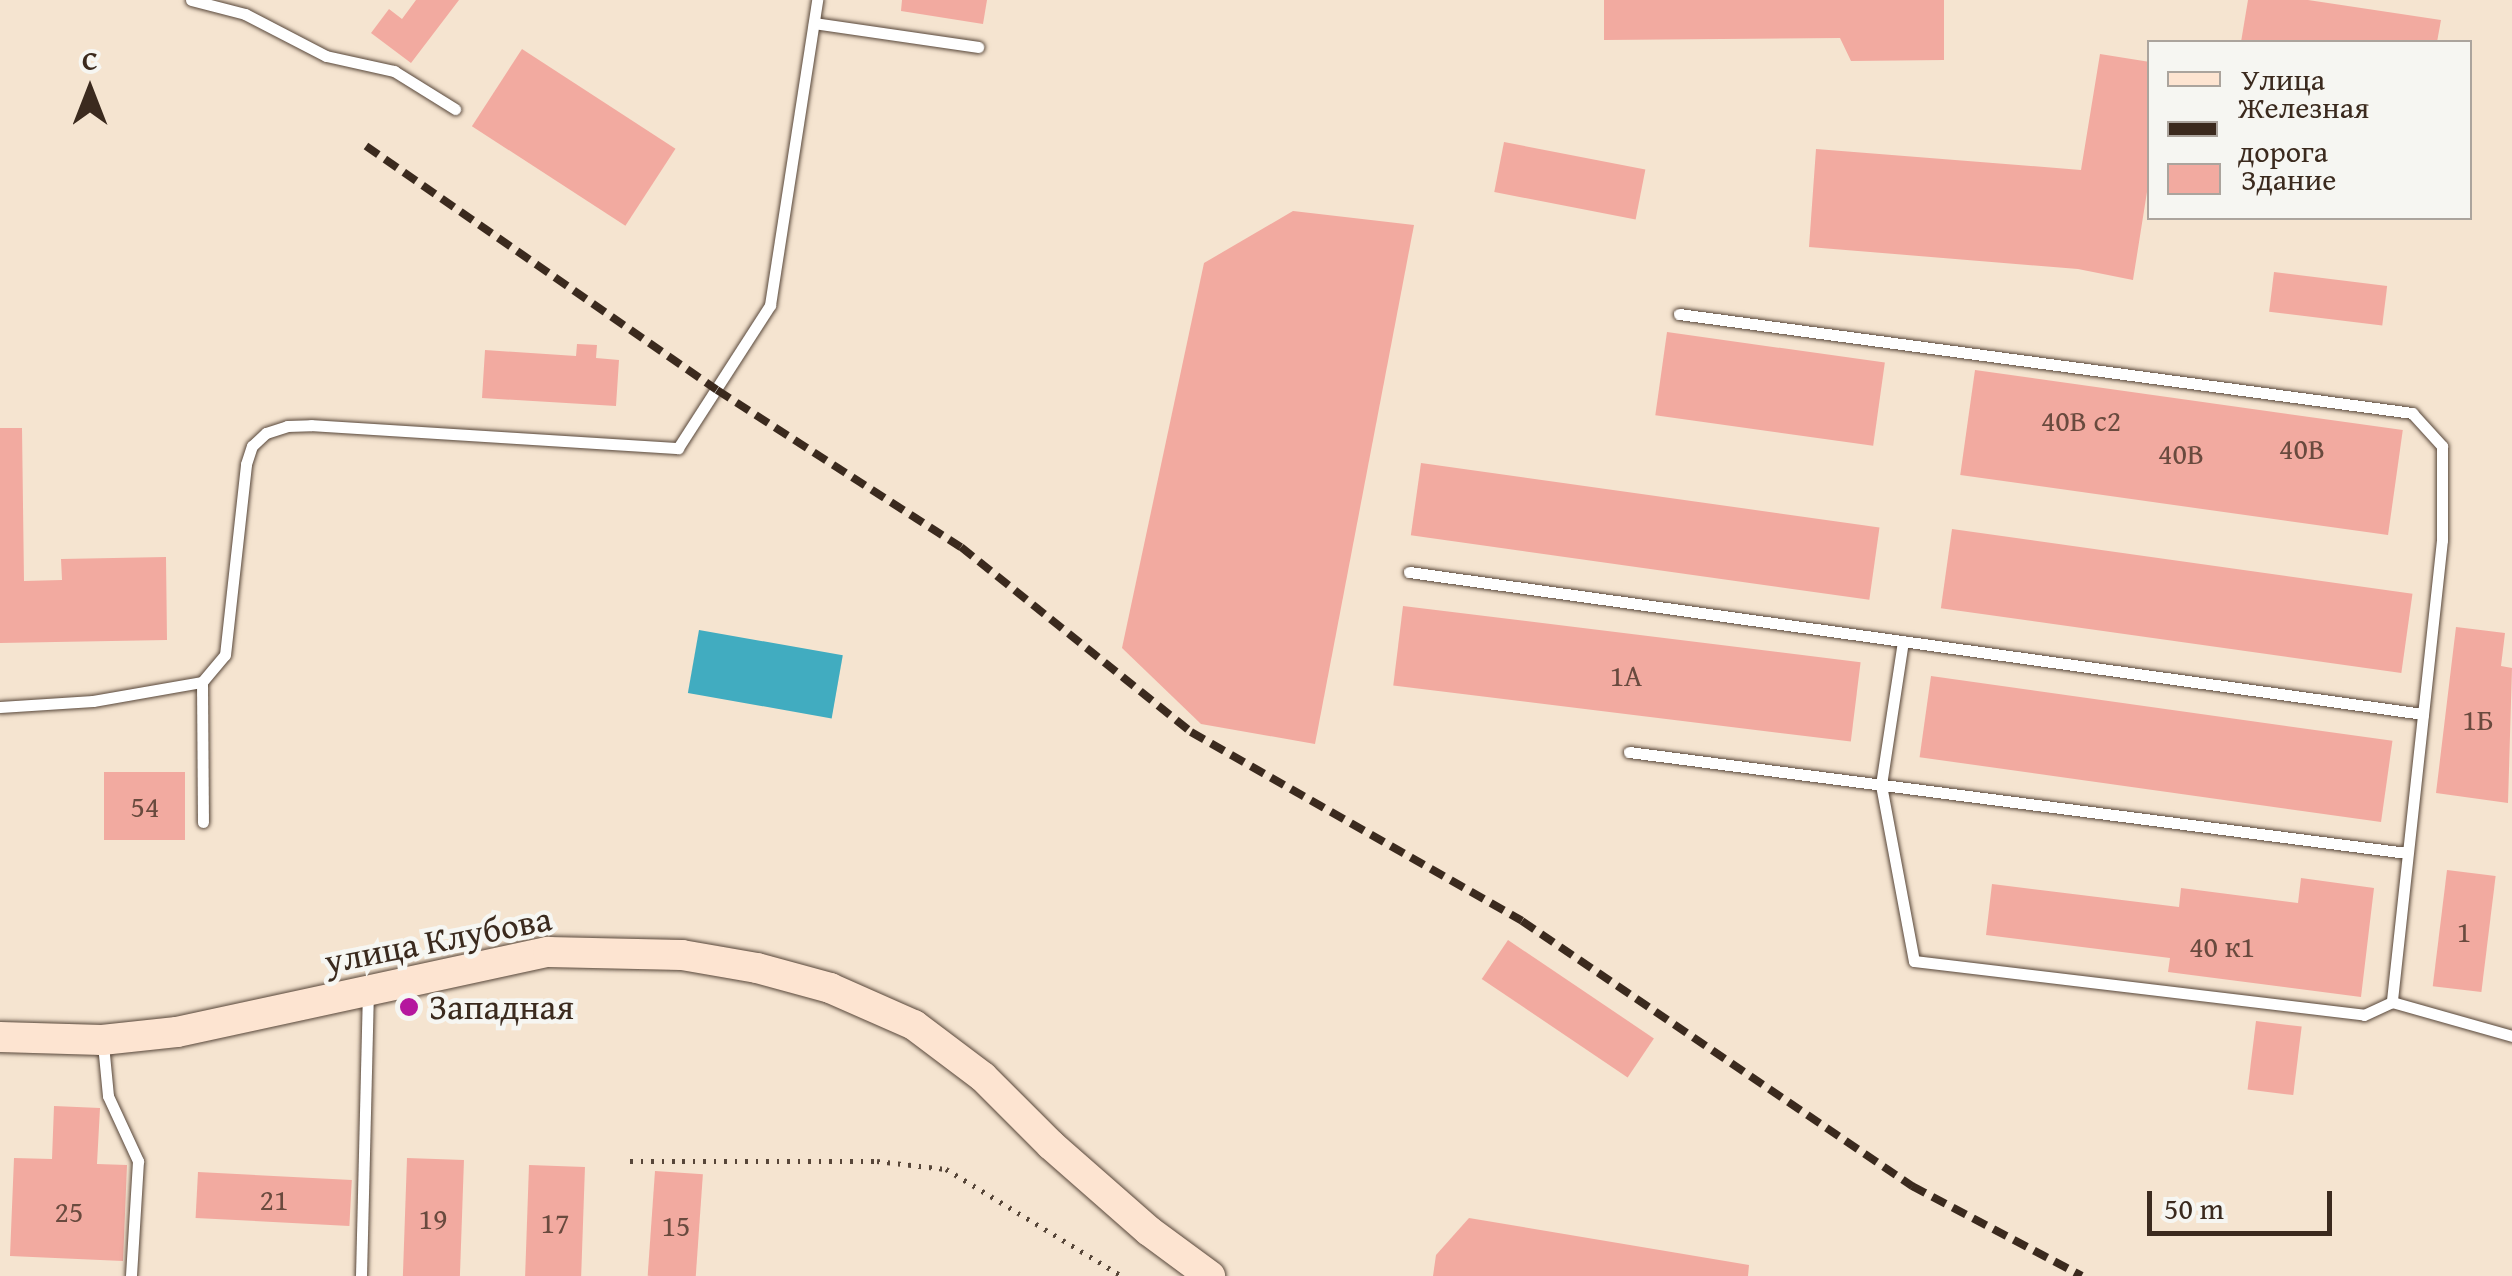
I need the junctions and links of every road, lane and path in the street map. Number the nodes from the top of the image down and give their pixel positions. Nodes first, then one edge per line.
1 (191, 0) edge
2 (817, 0) edge
3 (814, 24) junction
4 (978, 46) dead end
5 (455, 109) dead end
6 (1680, 314) dead end
7 (1409, 572) dead end
8 (1903, 641) junction
9 (202, 682) junction
10 (0, 707) edge
11 (2423, 714) junction
12 (1629, 752) dead end
13 (1881, 785) junction
14 (202, 822) dead end
15 (2407, 853) junction
16 (368, 989) junction
17 (2392, 1002) junction
18 (2512, 1036) edge
19 (0, 1038) edge
20 (102, 1040) junction
21 (630, 1161) dead end
22 (131, 1276) edge
23 (361, 1276) edge
24 (1122, 1276) edge
25 (1210, 1276) edge

1 - 5 lane
2 - 3 lane
3 - 4 lane
3 - 9 lane
6 - 11 lane
7 - 8 lane
8 - 11 lane
8 - 13 lane
9 - 10 lane
9 - 14 lane
11 - 15 lane
12 - 13 lane
13 - 15 lane
13 - 17 lane
15 - 17 lane
16 - 20 main road, улица Клубова
16 - 23 lane
16 - 25 main road, улица Клубова
17 - 18 lane
19 - 20 main road, улица Клубова
20 - 22 lane
21 - 24 path

